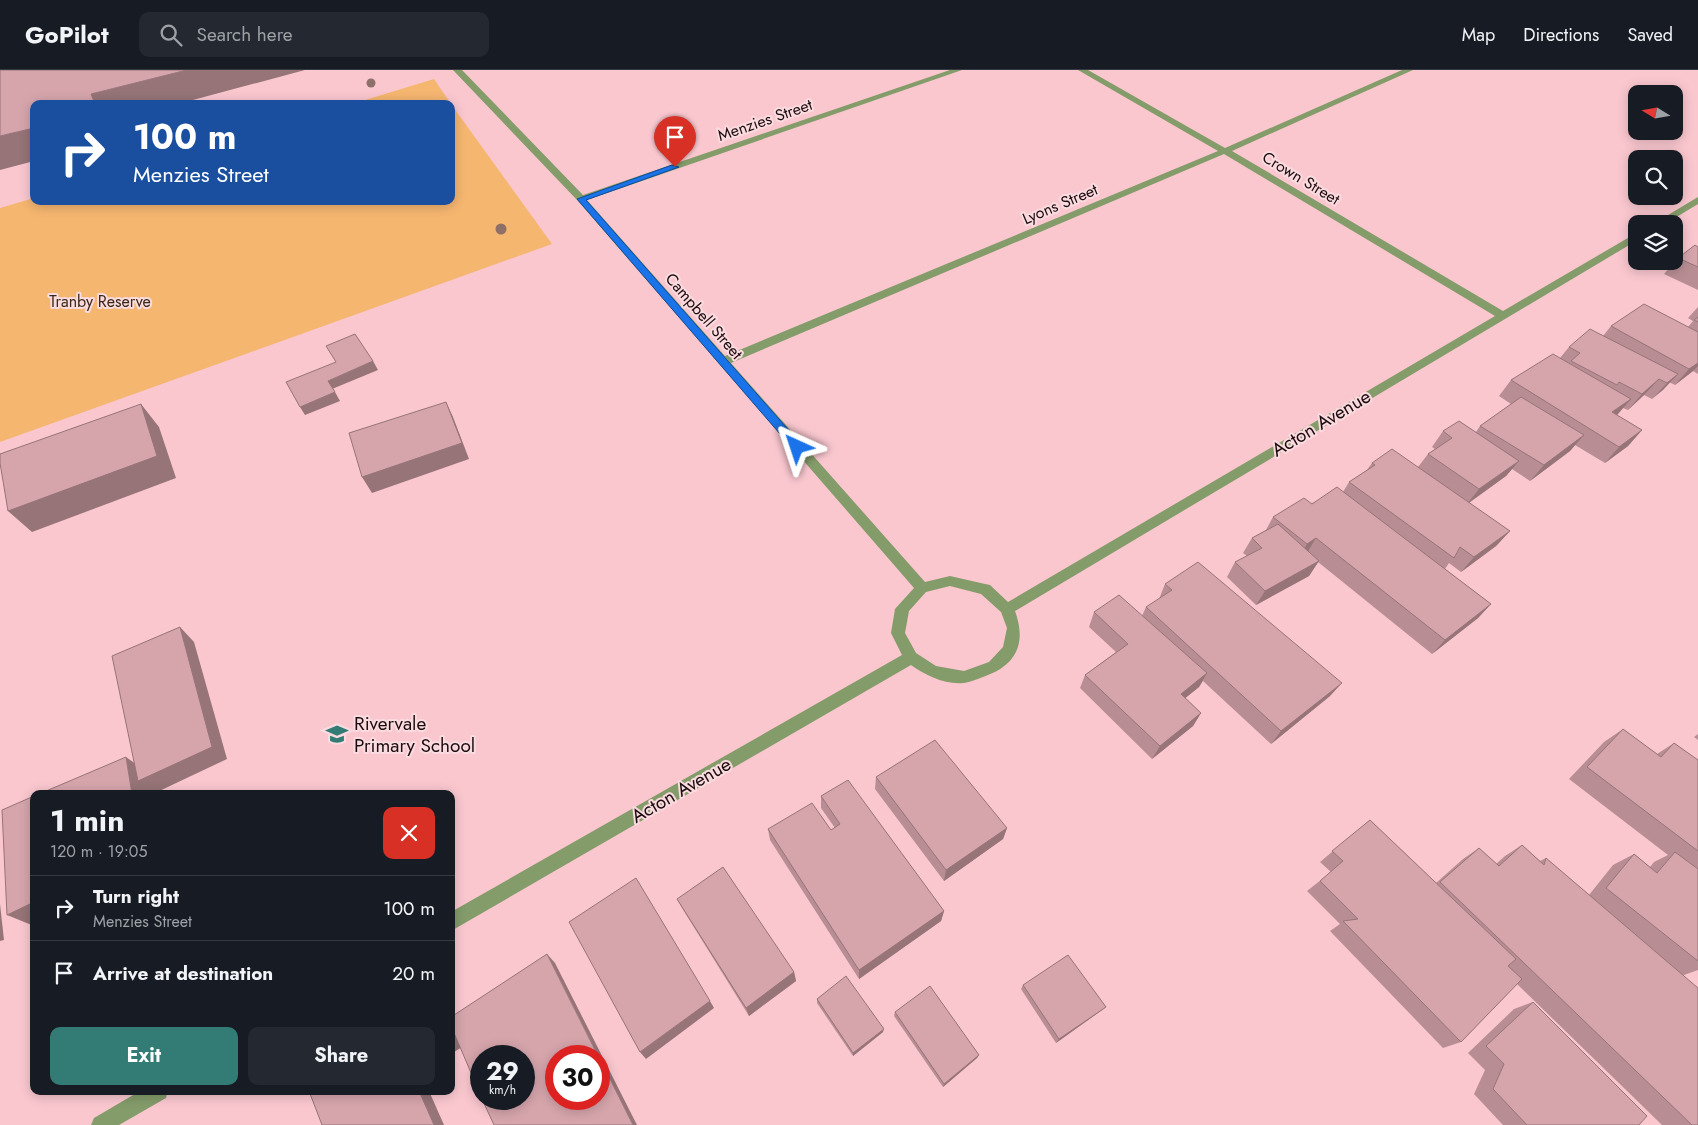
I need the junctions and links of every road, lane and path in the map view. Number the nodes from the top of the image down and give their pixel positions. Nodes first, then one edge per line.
1 (958, 70) edge
2 (1082, 70) edge
3 (1409, 70) edge
4 (462, 72) edge
5 (1225, 151) junction
6 (581, 199) junction
7 (1698, 200) edge
8 (1673, 215) edge
9 (1628, 241) edge
10 (1502, 316) junction
11 (722, 362) junction
12 (922, 588) junction
13 (1007, 609) junction
14 (911, 657) junction
15 (455, 920) edge
16 (152, 1095) edge
17 (101, 1125) edge

1 - 6 street, Menzies Street
2 - 5 street, Crown Street
3 - 5 street, Lyons Street
4 - 6 street, Campbell Street
5 - 10 street, Crown Street
5 - 11 street, Lyons Street
6 - 11 street, Campbell Street
7 - 8 street
9 - 10 street, Acton Avenue
10 - 13 street, Acton Avenue
11 - 12 street, Campbell Street
12 - 13 street
12 - 14 street
13 - 14 street
14 - 15 street, Acton Avenue
16 - 17 street

